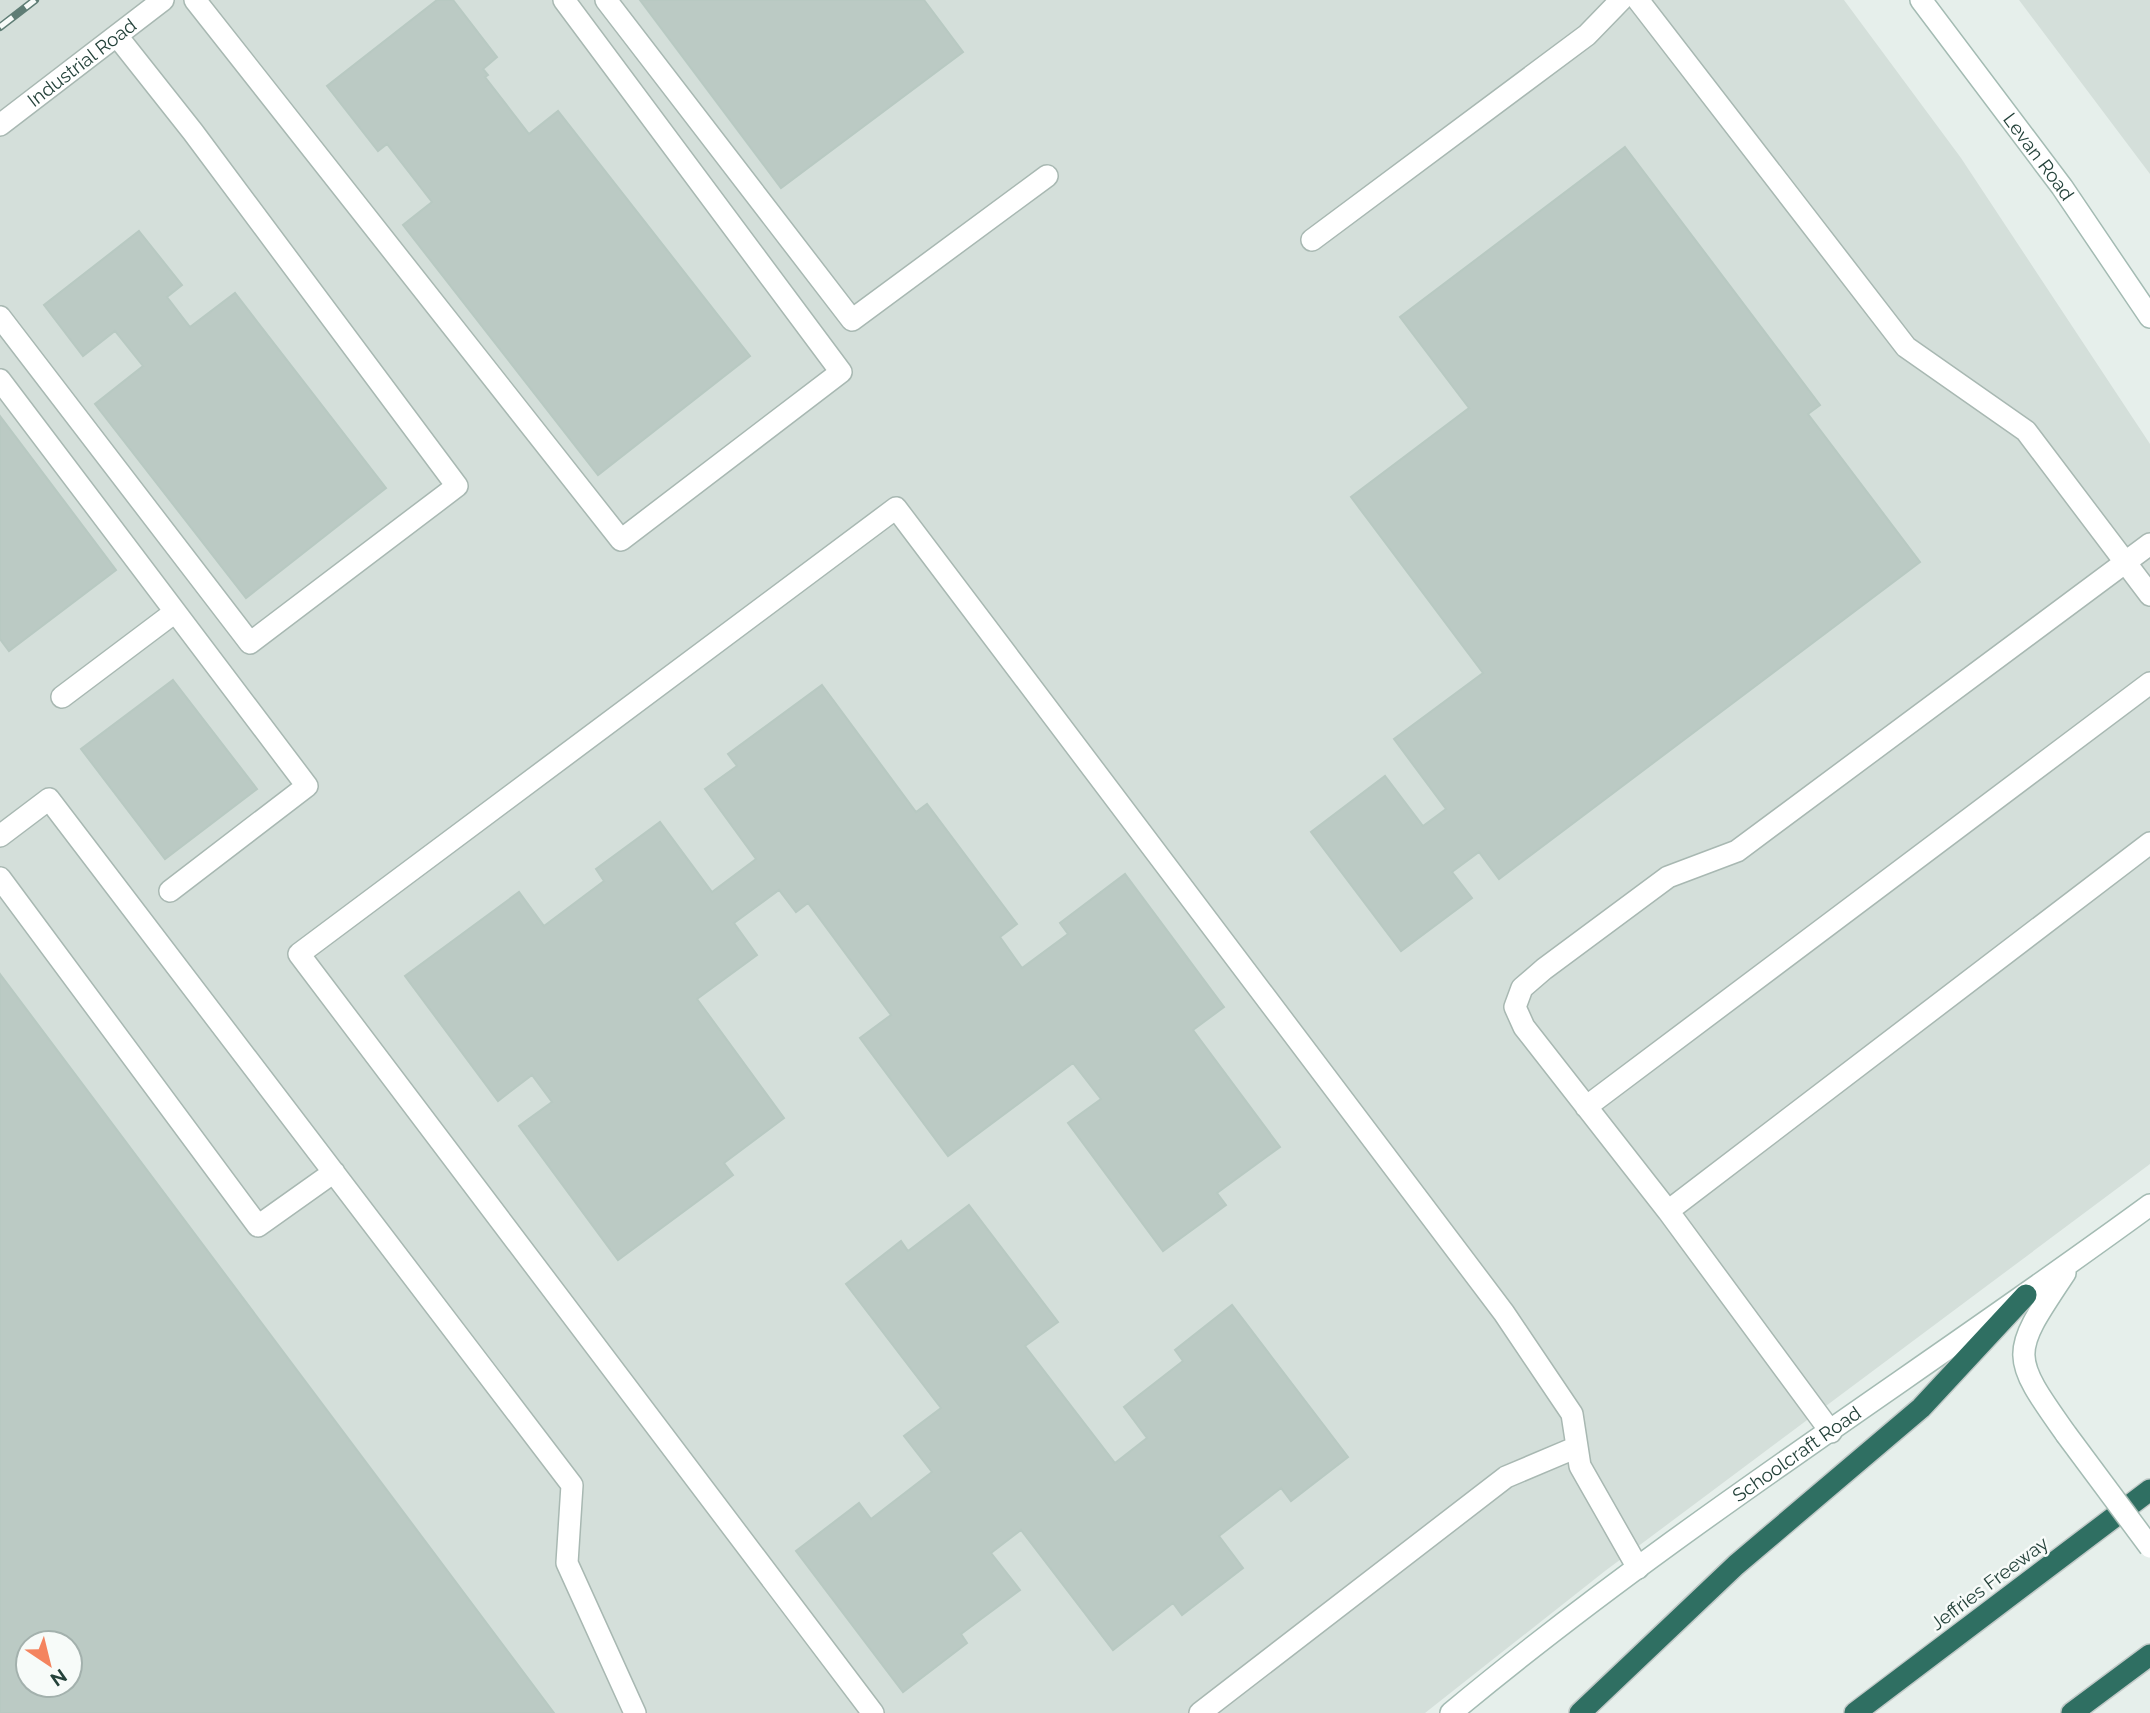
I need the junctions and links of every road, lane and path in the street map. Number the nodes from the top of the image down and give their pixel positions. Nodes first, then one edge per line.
1 (163, 0) edge
2 (195, 0) edge
3 (564, 0) edge
4 (606, 0) edge
5 (1621, 0) edge
6 (1638, 0) edge
7 (1921, 0) edge
8 (117, 36) junction
9 (0, 125) edge
10 (1047, 176) dead end
11 (1312, 240) dead end
12 (0, 317) edge
13 (2150, 317) edge
14 (0, 380) edge
15 (2150, 544) edge
16 (2126, 562) junction
17 (2150, 596) edge
18 (175, 612) junction
19 (2150, 683) edge
20 (62, 697) dead end
21 (0, 836) edge
22 (2150, 844) edge
23 (0, 878) edge
24 (170, 891) dead end
25 (1586, 1107) junction
26 (334, 1172) junction
27 (2150, 1206) edge
28 (1668, 1211) junction
29 (2072, 1262) junction
30 (2026, 1295) junction
31 (1831, 1432) junction
32 (1577, 1447) junction
33 (2150, 1490) edge
34 (2150, 1547) edge
35 (1638, 1568) junction
36 (2150, 1655) edge
37 (635, 1713) edge
38 (873, 1713) edge
39 (1200, 1713) edge
40 (1451, 1713) edge
41 (1580, 1713) edge
42 (1855, 1713) edge
43 (2073, 1713) edge

1 - 8 main road, Industrial Road
2 - 3 main road
4 - 10 main road
5 - 11 main road
6 - 16 main road
7 - 13 main road, Levan Road
8 - 9 main road, Industrial Road
8 - 12 main road
14 - 18 main road
15 - 16 main road
16 - 17 main road
16 - 25 main road
18 - 20 main road
18 - 24 main road
19 - 25 main road
21 - 26 main road
22 - 28 main road
23 - 26 main road
25 - 28 main road
26 - 37 main road
27 - 29 main road, Schoolcraft Road
28 - 31 main road
29 - 30 main road, Schoolcraft Road
29 - 34 main road, bridge
30 - 31 main road, Schoolcraft Road
30 - 41 highway
31 - 35 main road, Schoolcraft Road
32 - 35 main road
32 - 38 main road
32 - 39 main road
33 - 42 highway, Jeffries Freeway
35 - 40 main road, Schoolcraft Road
36 - 43 highway

